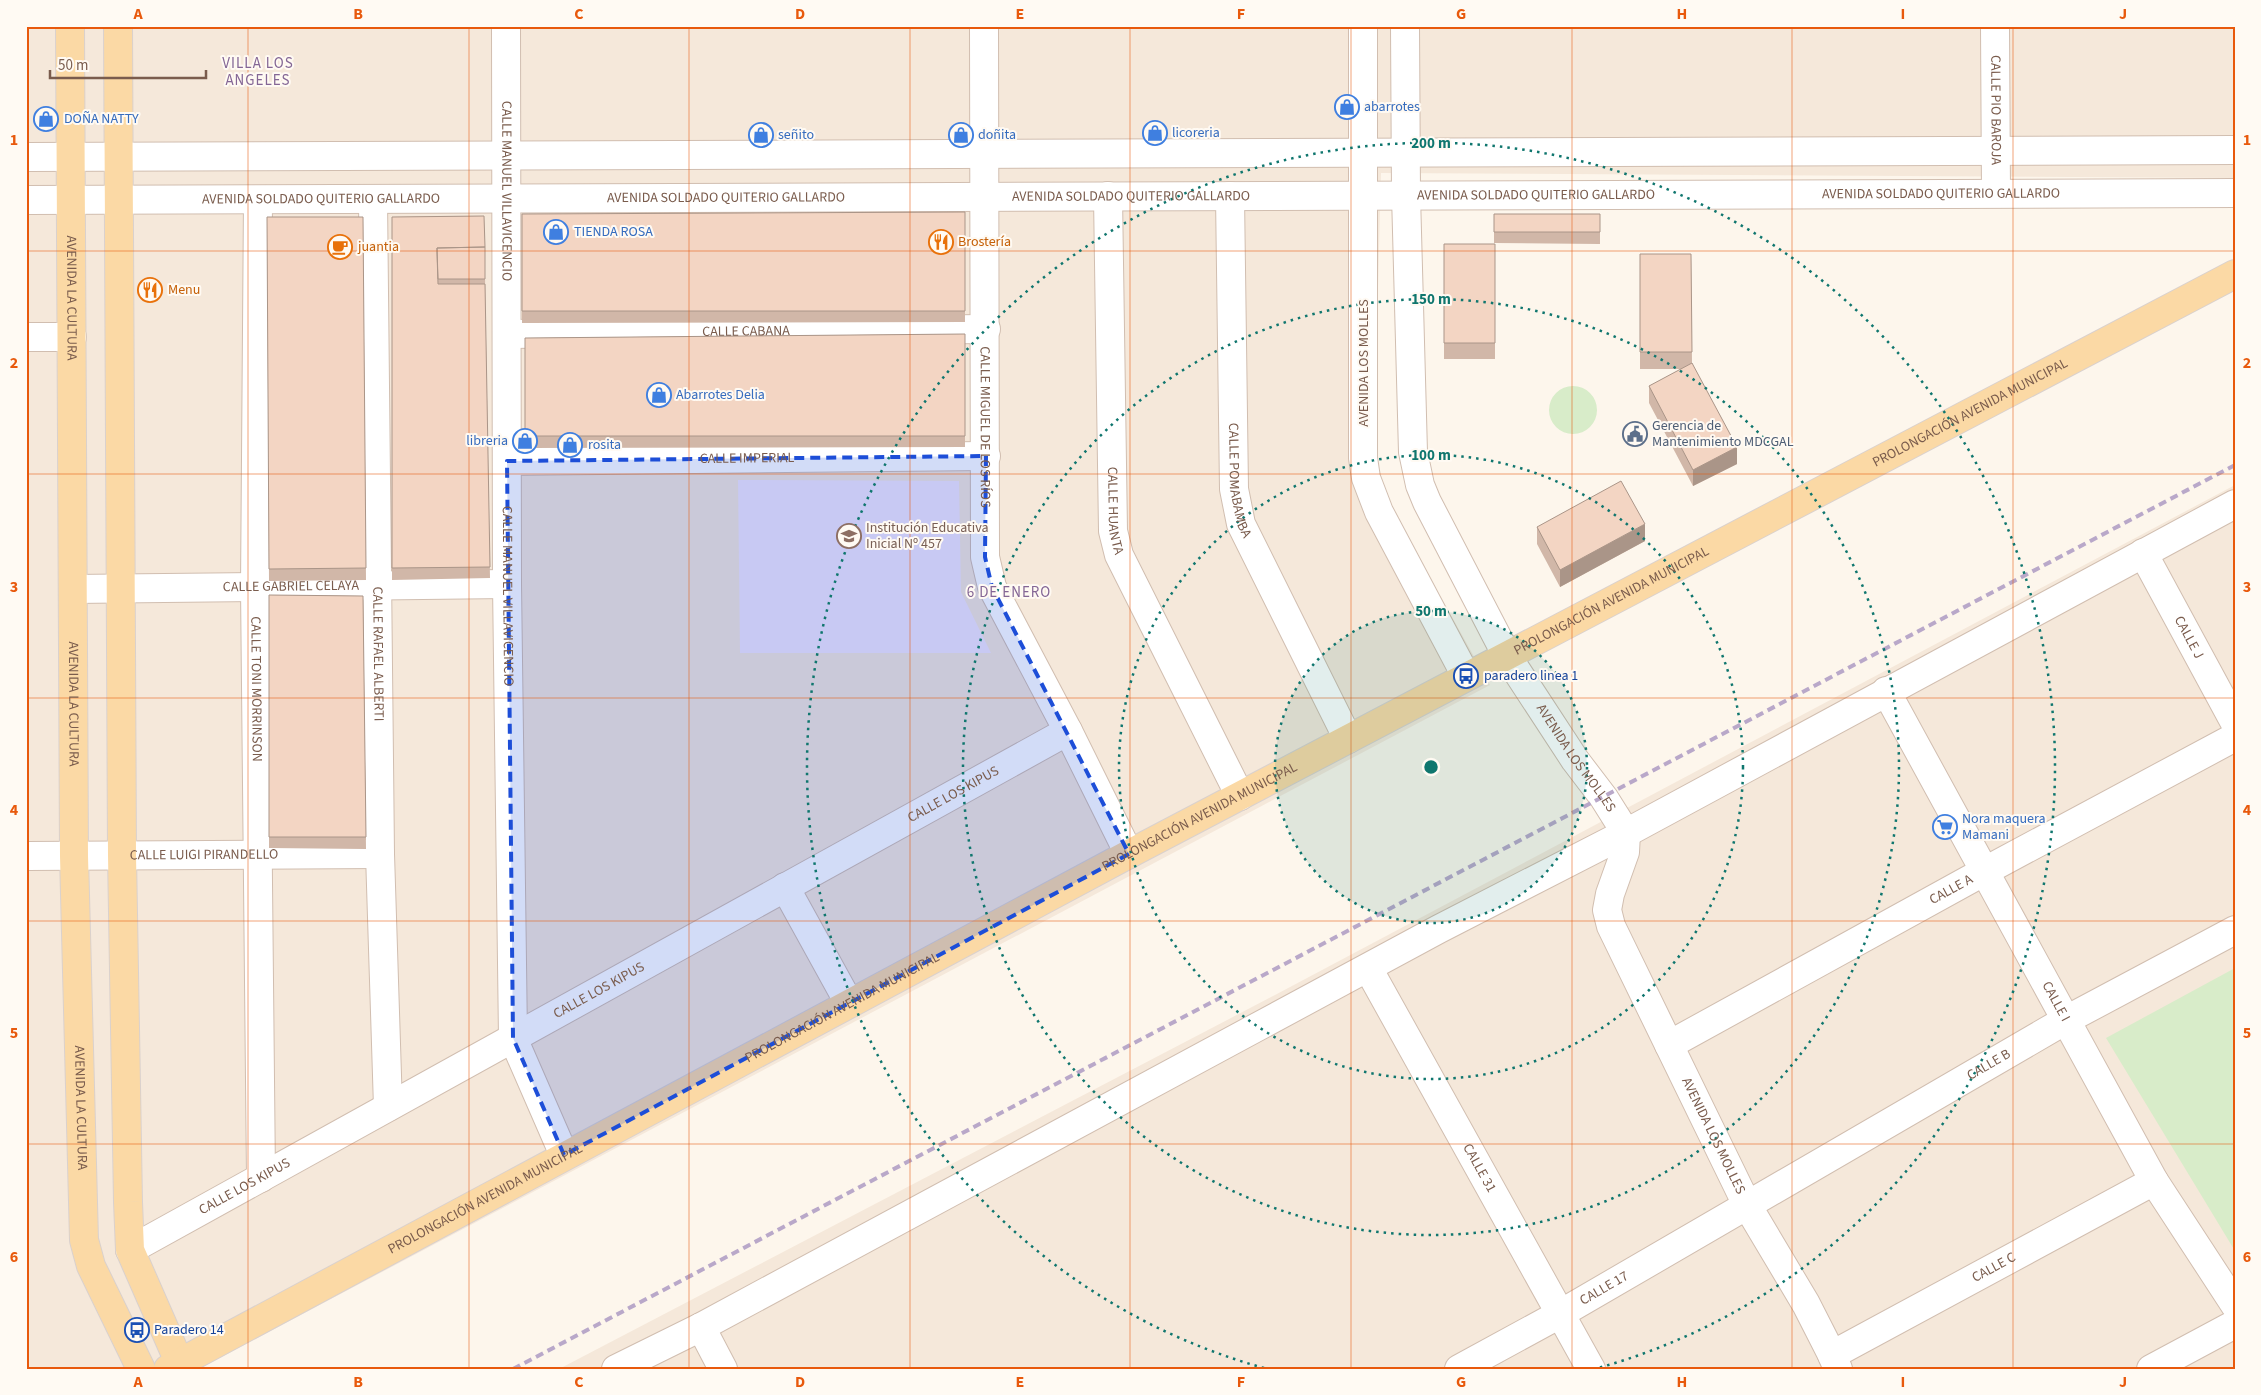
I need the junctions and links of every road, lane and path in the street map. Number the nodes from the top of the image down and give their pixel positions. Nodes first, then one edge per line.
1 (70, 26) edge
2 (118, 26) edge
3 (506, 26) edge
4 (984, 26) edge
5 (1363, 26) edge
6 (1405, 26) edge
7 (1995, 26) edge
8 (1996, 150) junction
9 (2235, 150) edge
10 (1363, 152) junction
11 (1406, 152) junction
12 (985, 154) junction
13 (506, 156) junction
14 (26, 157) edge
15 (71, 157) junction
16 (118, 157) junction
17 (1996, 193) junction
18 (2235, 193) edge
19 (1108, 196) junction
20 (1230, 196) junction
21 (1363, 196) junction
22 (1406, 196) junction
23 (985, 197) junction
24 (373, 199) junction
25 (506, 199) junction
26 (26, 200) edge
27 (71, 200) junction
28 (119, 200) junction
29 (258, 200) junction
30 (2235, 274) edge
31 (986, 329) junction
32 (506, 334) junction
33 (26, 337) edge
34 (72, 337) junction
35 (986, 456) junction
36 (507, 460) junction
37 (2235, 504) edge
38 (2143, 553) junction
39 (507, 584) junction
40 (376, 585) junction
41 (255, 587) junction
42 (121, 589) junction
43 (73, 590) junction
44 (1508, 656) junction
45 (1466, 676) junction
46 (1886, 691) junction
47 (2235, 723) edge
48 (1068, 731) junction
49 (2235, 737) edge
50 (1348, 739) junction
51 (1240, 796) junction
52 (1626, 832) junction
53 (257, 854) junction
54 (380, 854) junction
55 (1129, 854) junction
56 (122, 855) junction
57 (26, 856) edge
58 (74, 856) junction
59 (1984, 872) junction
60 (785, 887) junction
61 (2235, 930) edge
62 (1368, 968) junction
63 (849, 1003) junction
64 (2066, 1020) junction
65 (512, 1038) junction
66 (1670, 1045) junction
67 (388, 1108) junction
68 (564, 1155) junction
69 (261, 1178) junction
70 (2154, 1181) junction
71 (1747, 1204) junction
72 (130, 1250) junction
73 (2235, 1305) edge
74 (1560, 1314) junction
75 (2235, 1324) edge
76 (701, 1327) junction
77 (1835, 1362) edge
78 (174, 1367) edge
79 (141, 1369) edge
80 (616, 1369) edge
81 (723, 1369) edge
82 (1458, 1369) edge
83 (1591, 1369) edge
84 (2151, 1369) edge

1 - 15 main road, AVENIDA LA CULTURA
2 - 16 main road
3 - 13 street, CALLE MANUEL VILLAVICENCIO
4 - 12 street, CALLE MIGUEL DE LOS RÍOS
5 - 10 street, AVENIDA LOS MOLLES
6 - 11 street, AVENIDA LOS MOLLES
7 - 8 street, CALLE PIO BAROJA
8 - 9 street
8 - 11 street
8 - 17 street, CALLE PIO BAROJA
10 - 11 street
10 - 12 street
10 - 21 street, AVENIDA LOS MOLLES
11 - 22 street, AVENIDA LOS MOLLES
12 - 13 street
12 - 23 street, CALLE MIGUEL DE LOS RÍOS
13 - 16 street
13 - 25 street, CALLE MANUEL VILLAVICENCIO
14 - 15 street
15 - 16 street
15 - 27 main road, AVENIDA LA CULTURA
16 - 28 main road
17 - 18 street, AVENIDA SOLDADO QUITERIO GALLARDO
17 - 22 street, AVENIDA SOLDADO QUITERIO GALLARDO
19 - 20 street, AVENIDA SOLDADO QUITERIO GALLARDO
19 - 23 street, AVENIDA SOLDADO QUITERIO GALLARDO
19 - 51 street, CALLE HUANTA
20 - 21 street, AVENIDA SOLDADO QUITERIO GALLARDO
20 - 50 street, CALLE POMABAMBA
21 - 22 street, AVENIDA SOLDADO QUITERIO GALLARDO
21 - 45 street, AVENIDA LOS MOLLES
22 - 44 street, AVENIDA LOS MOLLES
23 - 25 street, AVENIDA SOLDADO QUITERIO GALLARDO
23 - 31 street, CALLE MIGUEL DE LOS RÍOS
24 - 25 street, AVENIDA SOLDADO QUITERIO GALLARDO
24 - 29 street, AVENIDA SOLDADO QUITERIO GALLARDO
24 - 40 street, CALLE RAFAEL ALBERTI
25 - 32 street, CALLE MANUEL VILLAVICENCIO
26 - 27 street, AVENIDA SOLDADO QUITERIO GALLARDO
27 - 28 street, AVENIDA SOLDADO QUITERIO GALLARDO
27 - 34 main road, AVENIDA LA CULTURA
28 - 29 street, AVENIDA SOLDADO QUITERIO GALLARDO
28 - 42 main road
29 - 41 street, CALLE TONI MORRINSON
30 - 44 main road, PROLONGACIÓN AVENIDA MUNICIPAL
31 - 32 street, CALLE CABANA
31 - 35 street, CALLE MIGUEL DE LOS RÍOS
32 - 36 street, CALLE MANUEL VILLAVICENCIO
33 - 34 street
34 - 43 main road, AVENIDA LA CULTURA
35 - 36 street, CALLE IMPERIAL
35 - 48 street, CALLE MIGUEL DE LOS RÍOS
36 - 39 street, CALLE MANUEL VILLAVICENCIO
37 - 38 street
38 - 46 street
38 - 47 street, CALLE J
39 - 40 street, CALLE GABRIEL CELAYA
39 - 65 street, CALLE MANUEL VILLAVICENCIO
40 - 41 street, CALLE GABRIEL CELAYA
40 - 54 street, CALLE RAFAEL ALBERTI
41 - 42 street, CALLE GABRIEL CELAYA
41 - 53 street, CALLE TONI MORRINSON
42 - 43 street, CALLE GABRIEL CELAYA
42 - 56 main road
43 - 58 main road, AVENIDA LA CULTURA
44 - 45 main road, PROLONGACIÓN AVENIDA MUNICIPAL
44 - 52 street, AVENIDA LOS MOLLES
45 - 50 main road, PROLONGACIÓN AVENIDA MUNICIPAL
46 - 52 street
46 - 59 street, CALLE I
48 - 55 street, CALLE MIGUEL DE LOS RÍOS
48 - 60 street, CALLE LOS KIPUS
49 - 59 street, CALLE A
50 - 51 main road, PROLONGACIÓN AVENIDA MUNICIPAL
51 - 55 main road, PROLONGACIÓN AVENIDA MUNICIPAL
52 - 62 street
52 - 66 street, AVENIDA LOS MOLLES
53 - 54 street, CALLE LUIGI PIRANDELLO
53 - 56 street, CALLE LUIGI PIRANDELLO
53 - 69 street, CALLE TONI MORRINSON
54 - 67 street, CALLE RAFAEL ALBERTI
55 - 63 main road, PROLONGACIÓN AVENIDA MUNICIPAL
56 - 58 street, CALLE LUIGI PIRANDELLO
56 - 72 main road
57 - 58 street, CALLE LUIGI PIRANDELLO
58 - 79 main road, AVENIDA LA CULTURA
59 - 64 street, CALLE I
59 - 66 street, CALLE A
60 - 63 street
60 - 65 street, CALLE LOS KIPUS
61 - 64 street, CALLE B
62 - 74 street, CALLE 31
62 - 76 street
63 - 68 main road, PROLONGACIÓN AVENIDA MUNICIPAL
64 - 70 street, CALLE I
64 - 71 street, CALLE B
65 - 67 street, CALLE LOS KIPUS
65 - 68 street, CALLE MANUEL VILLAVICENCIO
66 - 71 street, AVENIDA LOS MOLLES
67 - 69 street, CALLE LOS KIPUS
68 - 78 main road, PROLONGACIÓN AVENIDA MUNICIPAL
69 - 72 street, CALLE LOS KIPUS
70 - 73 street, CALLE I
70 - 77 street, CALLE C
71 - 74 street, CALLE 17
71 - 77 street, AVENIDA LOS MOLLES
72 - 78 main road
74 - 82 street, CALLE 17
74 - 83 street, CALLE 31
75 - 84 street
76 - 80 street
76 - 81 street

